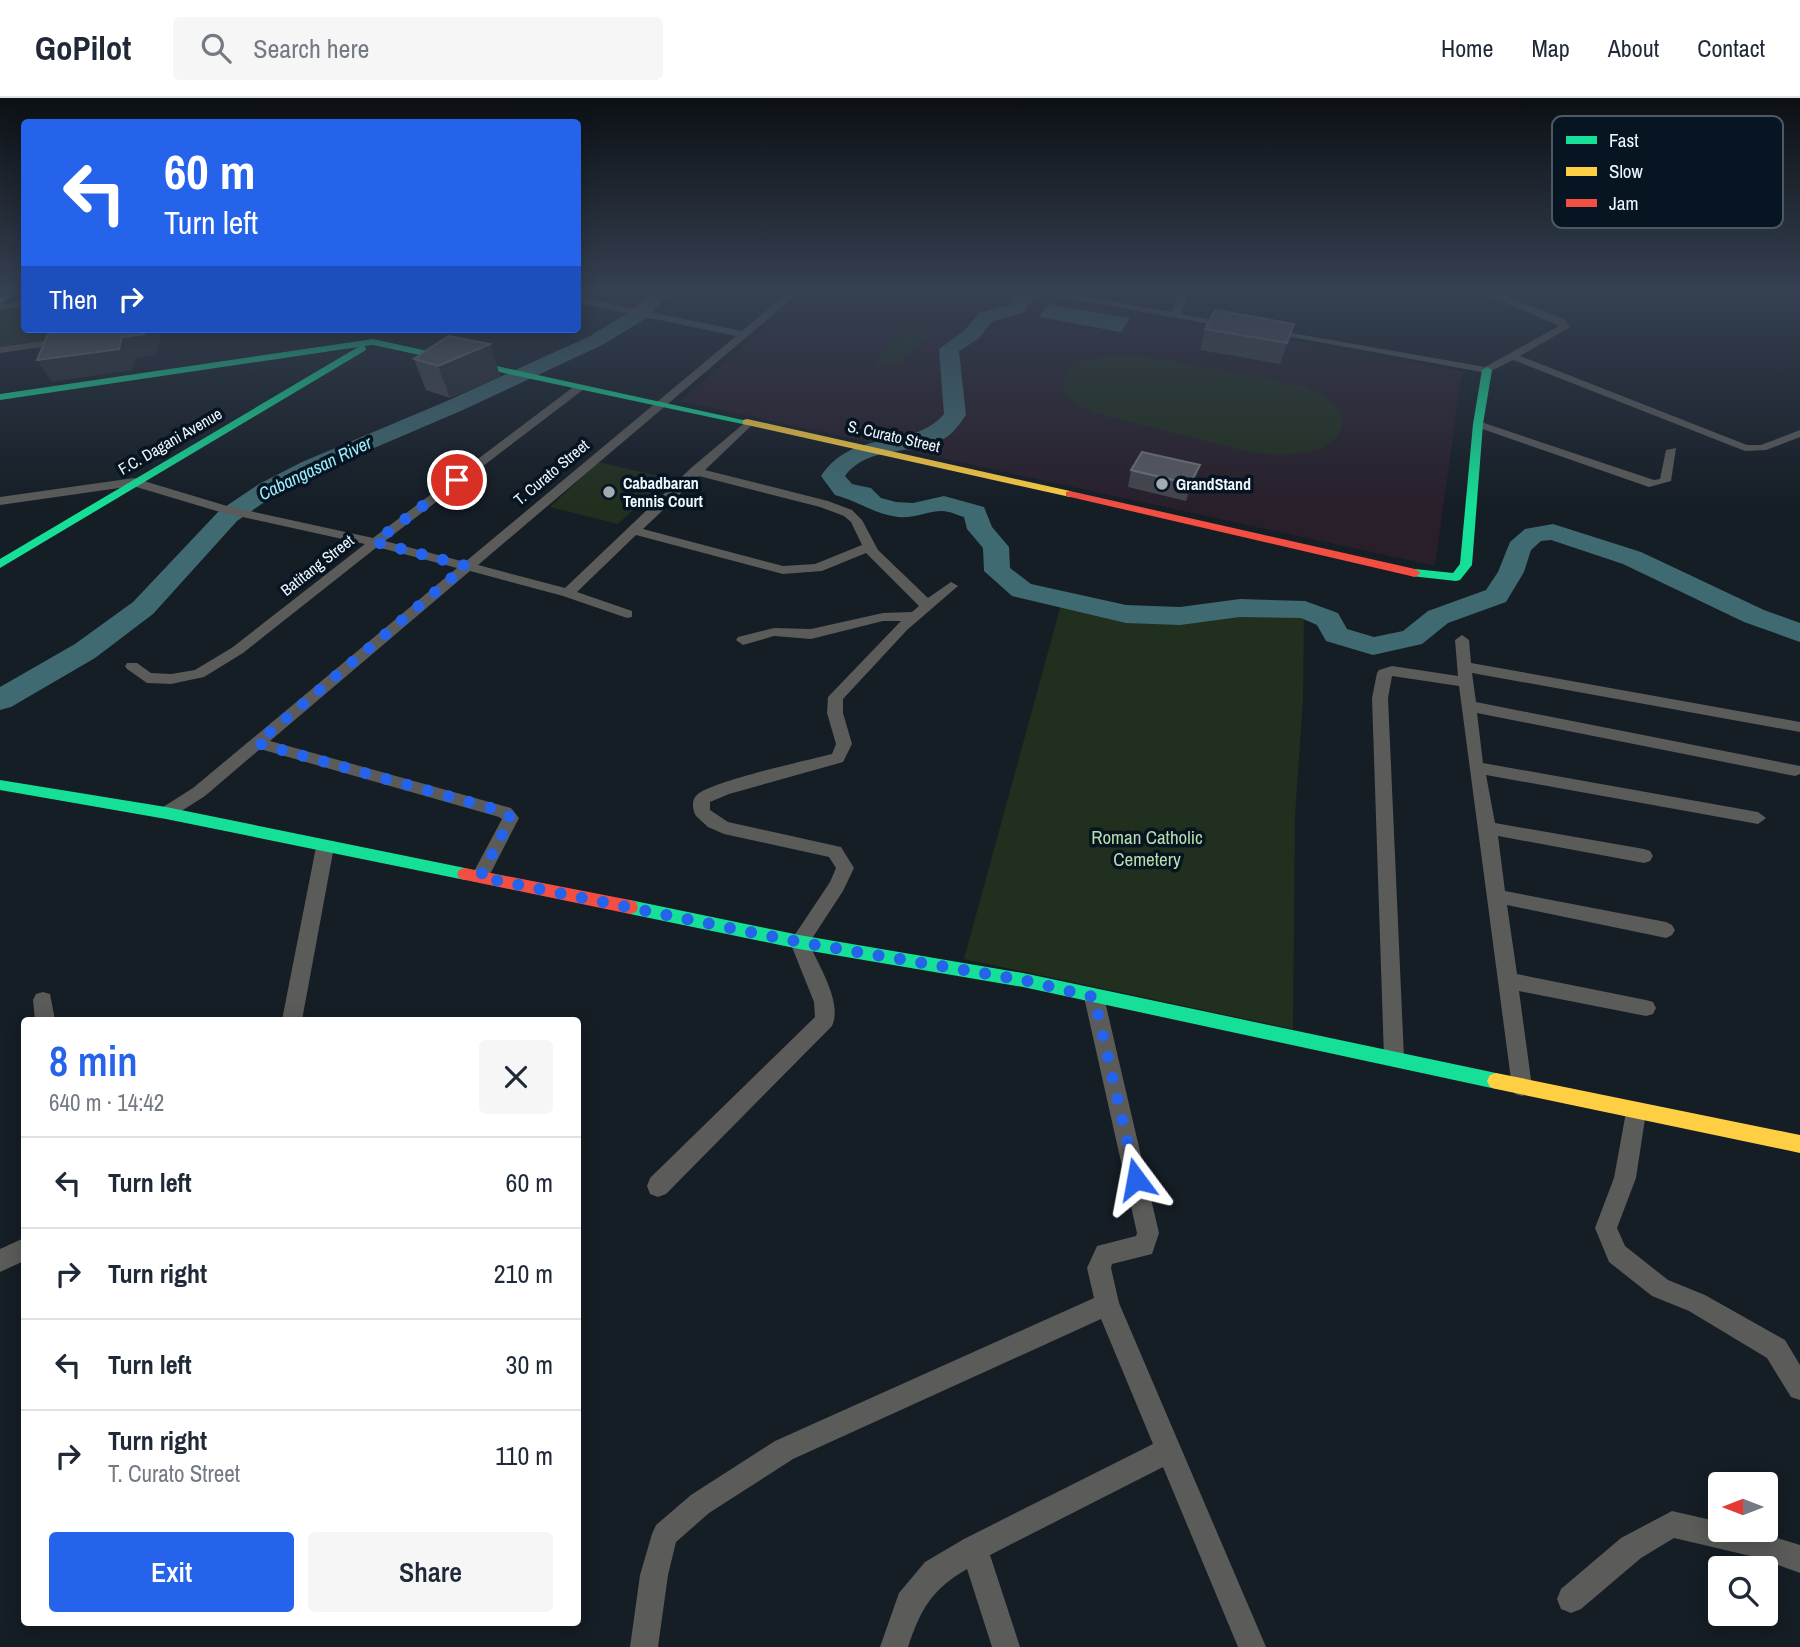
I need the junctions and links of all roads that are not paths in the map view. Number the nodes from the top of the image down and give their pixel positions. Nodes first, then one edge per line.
1 (238, 362) edge
2 (330, 362) edge
3 (340, 362) edge
4 (465, 362) edge
5 (709, 362) edge
6 (1443, 362) edge
7 (1501, 362) edge
8 (1528, 362) edge
9 (329, 369) junction
10 (1487, 370) junction
11 (580, 387) junction
12 (0, 397) edge
13 (661, 403) junction
14 (748, 423) junction
15 (1478, 424) junction
16 (1800, 433) edge
17 (1672, 450) dead end
18 (695, 471) junction
19 (134, 482) junction
20 (0, 500) edge
21 (634, 531) junction
22 (375, 542) junction
23 (868, 547) junction
24 (0, 564) edge
25 (466, 566) junction
26 (951, 586) dead end
27 (568, 593) junction
28 (921, 611) junction
29 (627, 614) dead end
30 (743, 640) dead end
31 (1462, 640) dead end
32 (132, 666) dead end
33 (1465, 674) junction
34 (1470, 706) junction
35 (1800, 727) edge
36 (257, 743) junction
37 (1476, 767) junction
38 (1795, 770) dead end
39 (0, 785) edge
40 (199, 792) junction
41 (166, 813) junction
42 (189, 818) junction
43 (1759, 818) dead end
44 (1488, 828) junction
45 (325, 847) junction
46 (1644, 856) dead end
47 (480, 877) junction
48 (1496, 896) junction
49 (1666, 930) dead end
50 (799, 942) junction
51 (1509, 981) junction
52 (1094, 997) junction
53 (43, 1000) dead end
54 (1646, 1009) dead end
55 (45, 1017) edge
56 (293, 1017) edge
57 (1394, 1058) junction
58 (1522, 1087) junction
59 (1636, 1112) junction
60 (1800, 1144) edge
61 (657, 1186) dead end
62 (21, 1251) edge
63 (0, 1261) edge
64 (1107, 1304) junction
65 (1800, 1388) edge
66 (1167, 1451) junction
67 (974, 1549) junction
68 (1800, 1559) edge
69 (1571, 1599) dead end
70 (644, 1647) edge
71 (894, 1647) edge
72 (1006, 1647) edge
73 (1252, 1647) edge

1 - 12 street
2 - 9 street
3 - 9 street, F.C. Dagani Avenue
4 - 11 street, S. Curato Street
5 - 13 street, T. Curato Street
6 - 10 street
7 - 10 street
8 - 16 street
9 - 19 street, F.C. Dagani Avenue
10 - 15 street
11 - 13 street, S. Curato Street
11 - 22 street, Batitang Street
13 - 14 street, S. Curato Street
13 - 25 street, T. Curato Street
14 - 15 street, S. Curato Street
14 - 18 street
15 - 17 street
18 - 21 street
18 - 23 street
19 - 20 street
19 - 22 street
19 - 24 street, F.C. Dagani Avenue
21 - 23 street
21 - 27 street
22 - 25 street
22 - 32 street, Batitang Street
23 - 28 street
25 - 27 street
25 - 36 street, T. Curato Street
26 - 28 street
27 - 29 street
28 - 30 street
28 - 50 street
31 - 33 street
33 - 34 street
33 - 35 street
33 - 57 street
34 - 37 street
34 - 38 street
36 - 40 street, T. Curato Street
36 - 47 street
37 - 43 street
37 - 44 street
39 - 41 street
40 - 41 street, T. Curato Street
40 - 42 street
41 - 42 street
42 - 45 street
44 - 46 street
44 - 48 street
45 - 47 street
45 - 56 street
47 - 50 street
48 - 49 street
48 - 51 street
50 - 52 street
50 - 61 street
51 - 54 street
51 - 58 street
52 - 57 street
52 - 64 street
53 - 55 street
57 - 58 street
58 - 59 street
59 - 60 street
59 - 65 street
62 - 63 street
64 - 66 street
64 - 70 street
66 - 67 street
66 - 73 street
67 - 71 street
67 - 72 street
68 - 69 street

